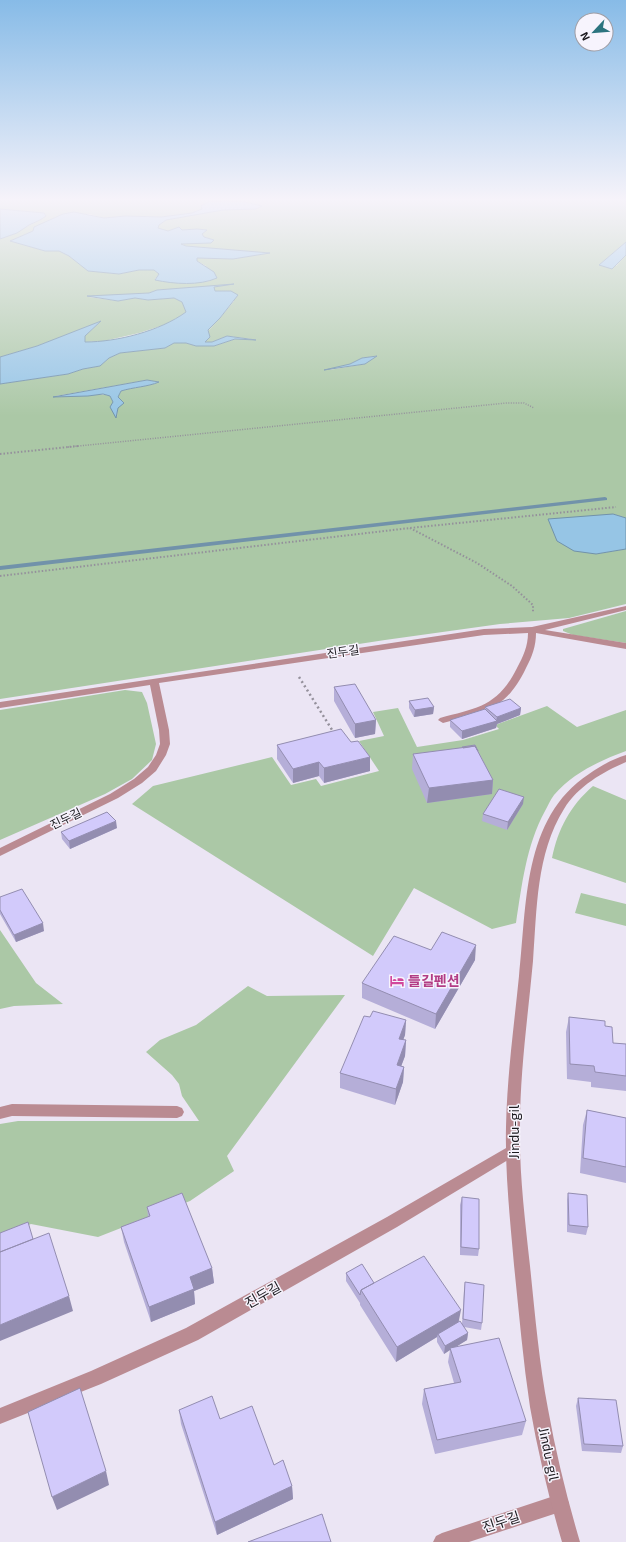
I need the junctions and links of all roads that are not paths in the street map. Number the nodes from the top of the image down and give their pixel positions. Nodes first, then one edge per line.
1 (626, 608) edge
2 (532, 630) junction
3 (626, 646) edge
4 (154, 681) junction
5 (0, 705) edge
6 (443, 720) dead end
7 (626, 758) edge
8 (0, 852) edge
9 (177, 1112) dead end
10 (0, 1113) edge
11 (513, 1150) junction
12 (0, 1416) edge
13 (560, 1503) junction
14 (442, 1542) edge
15 (571, 1542) edge

1 - 2 street, 진두길
2 - 3 street, 진두길
2 - 4 street, 진두길
2 - 6 street
4 - 5 street, 진두길
4 - 8 street, 진두길
7 - 11 street, Jindu-gil
9 - 10 street
11 - 12 street, 진두길
11 - 13 street, Jindu-gil
13 - 14 street, 진두길
13 - 15 street, Jindu-gil

